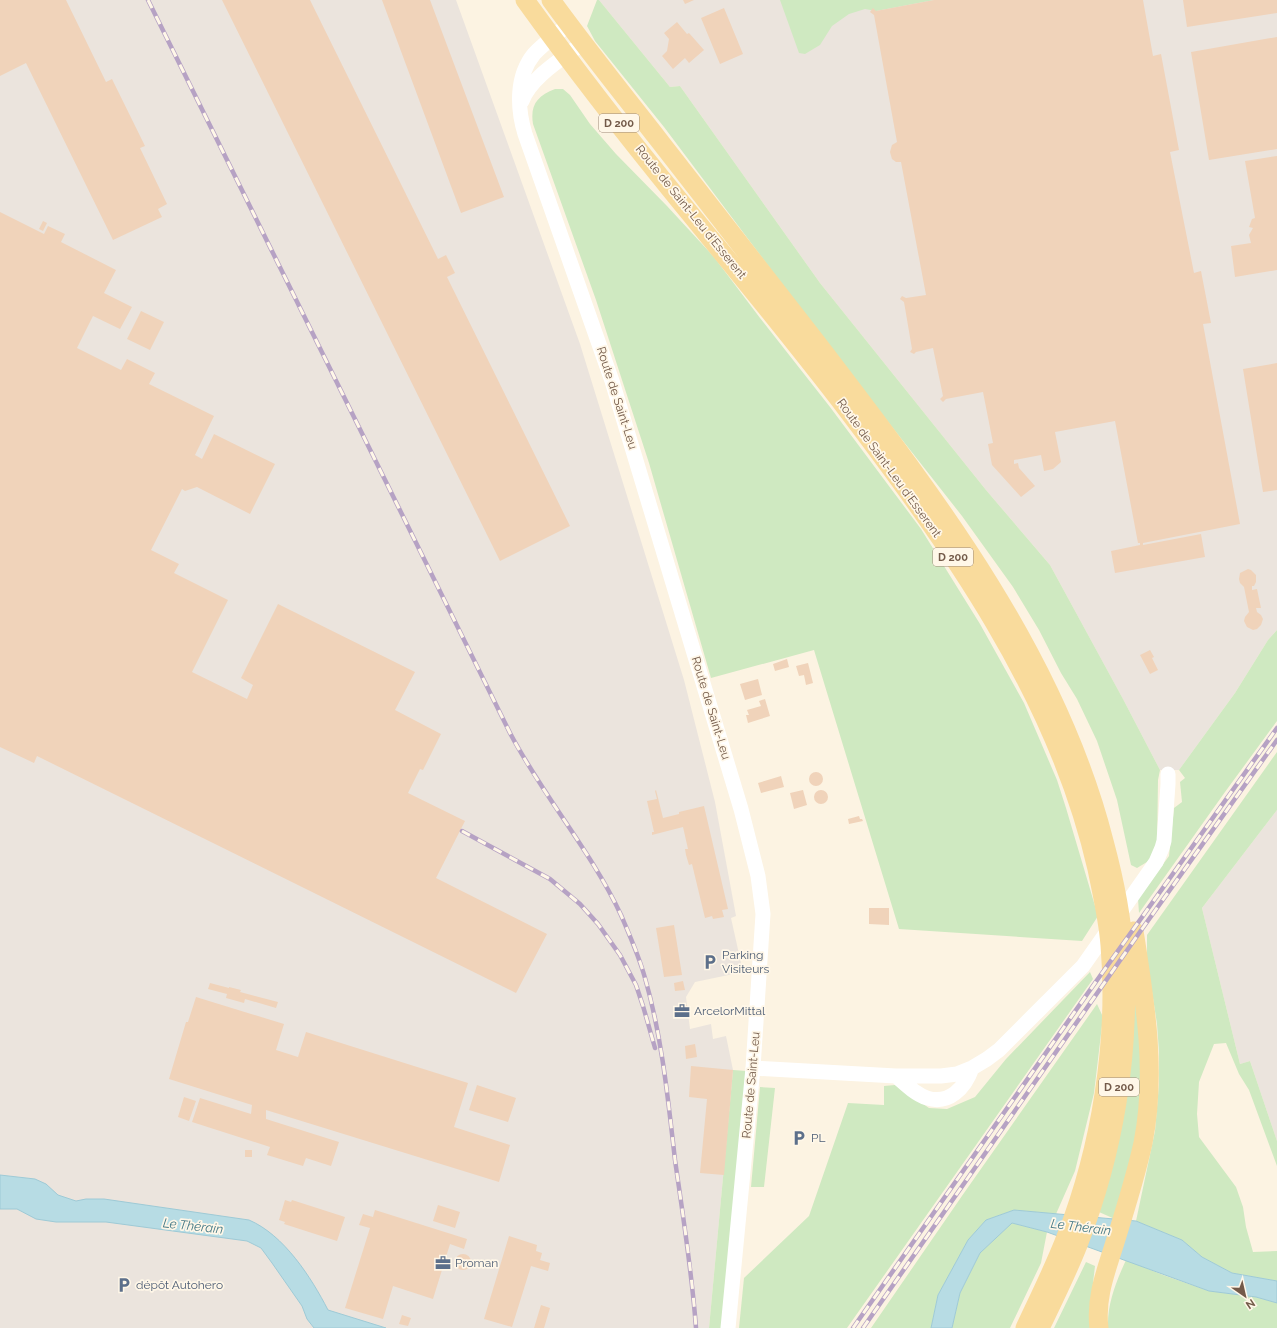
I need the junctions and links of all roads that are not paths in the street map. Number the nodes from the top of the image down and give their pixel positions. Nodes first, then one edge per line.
1 (550, 0) edge
2 (529, 6) edge
3 (569, 24) junction
4 (552, 37) junction
5 (583, 43) junction
6 (566, 55) junction
7 (520, 110) junction
8 (1168, 774) dead end
9 (1117, 900) junction
10 (753, 1068) junction
11 (972, 1068) junction
12 (896, 1076) junction
13 (1090, 1188) junction
14 (1058, 1273) junction
15 (728, 1328) edge
16 (1025, 1328) edge
17 (1040, 1328) edge
18 (1099, 1328) edge

1 - 2 street
1 - 3 main road, Route de Saint-Leu d'Esserent / D 200
2 - 4 main road, Route de Saint-Leu d'Esserent / D 200
3 - 4 street, Route de Saint-Leu
3 - 5 main road, Route de Saint-Leu d'Esserent / D 200
4 - 6 main road, Route de Saint-Leu d'Esserent / D 200
4 - 7 street, Route de Saint-Leu
5 - 6 street
5 - 9 main road, Route de Saint-Leu d'Esserent / D 200
6 - 7 street
6 - 9 main road, Route de Saint-Leu d'Esserent / D 200
7 - 10 street, Route de Saint-Leu
8 - 11 street
9 - 13 main road, Route de Saint-Leu d'Esserent / D 200
9 - 13 main road, D 200
9 - 18 main road
10 - 12 street
10 - 15 street, Route de Saint-Leu
11 - 12 street
11 - 12 street
13 - 14 main road, D 200
14 - 16 main road, D 200
14 - 17 main road, D 200

